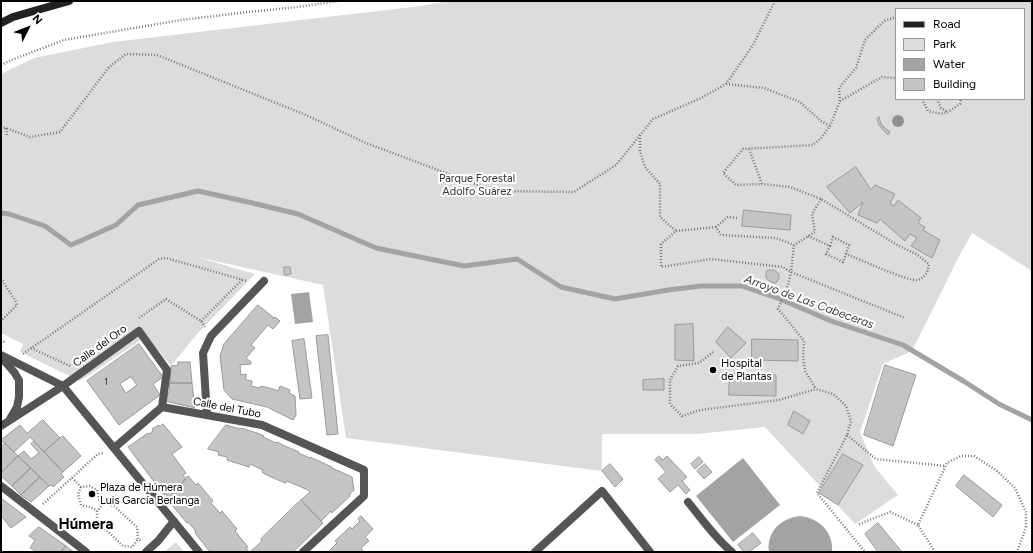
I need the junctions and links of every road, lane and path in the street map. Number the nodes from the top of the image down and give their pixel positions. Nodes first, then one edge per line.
1 (69, 1) edge
2 (339, 1) edge
3 (775, 1) edge
4 (895, 17) edge
5 (1, 23) edge
6 (1, 65) edge
7 (895, 78) edge
8 (726, 84) junction
9 (922, 100) edge
10 (937, 100) edge
11 (961, 100) edge
12 (840, 101) junction
13 (948, 112) junction
14 (830, 126) junction
15 (1, 128) edge
16 (6, 128) junction
17 (640, 135) junction
18 (7, 136) dead end
19 (749, 149) junction
20 (762, 184) junction
21 (821, 199) junction
22 (737, 218) dead end
23 (716, 227) junction
24 (676, 231) junction
25 (808, 236) junction
26 (794, 245) junction
27 (830, 246) junction
28 (846, 254) junction
29 (791, 272) junction
30 (1, 278) edge
31 (264, 281) dead end
32 (905, 318) dead end
33 (1, 321) edge
34 (201, 321) dead end
35 (714, 352) dead end
36 (1, 356) edge
37 (12, 361) junction
38 (63, 386) junction
39 (816, 389) junction
40 (162, 407) junction
41 (207, 416) junction
42 (4, 424) edge
43 (847, 435) junction
44 (114, 448) junction
45 (946, 466) junction
46 (72, 478) junction
47 (1, 486) edge
48 (81, 487) junction
49 (688, 502) dead end
50 (103, 504) junction
51 (98, 511) junction
52 (34, 512) junction
53 (174, 521) junction
54 (859, 524) dead end
55 (918, 525) junction
56 (138, 539) junction
57 (148, 551) edge
58 (86, 552) edge
59 (199, 552) edge
60 (303, 552) edge
61 (535, 552) edge
62 (650, 552) edge
63 (732, 552) edge
64 (865, 552) edge
65 (935, 552) edge
66 (1017, 552) edge

1 - 5 main road
2 - 6 path
3 - 8 path
4 - 12 path
7 - 12 path
8 - 14 path
8 - 17 path
9 - 13 path
10 - 13 path
11 - 13 path
12 - 14 path
14 - 19 path
15 - 16 path
16 - 17 path
16 - 18 path
17 - 24 path
19 - 20 path
19 - 20 path
20 - 21 path
21 - 25 path
21 - 28 path
22 - 23 path
23 - 24 path
23 - 26 path
24 - 29 path
25 - 26 path
25 - 27 path
26 - 29 path
27 - 28 path
27 - 28 path
29 - 32 path
29 - 39 path
30 - 33 path
31 - 41 street
34 - 37 path
35 - 39 path
36 - 37 street
36 - 42 street
37 - 38 street
38 - 40 street, Calle del Oro
38 - 42 street
38 - 44 street
39 - 43 path
40 - 41 street, Calle del Tubo
40 - 44 street
41 - 60 street, Calle del Tubo
43 - 45 path
43 - 64 path
44 - 46 path
44 - 53 street
45 - 55 path
45 - 66 path
46 - 48 path
46 - 52 path
47 - 52 street
48 - 50 path
48 - 51 path
49 - 63 street
50 - 51 path
50 - 56 path
51 - 56 path
52 - 58 street
53 - 57 street
53 - 59 street
54 - 55 path
55 - 65 path
56 - 57 path
61 - 62 street

